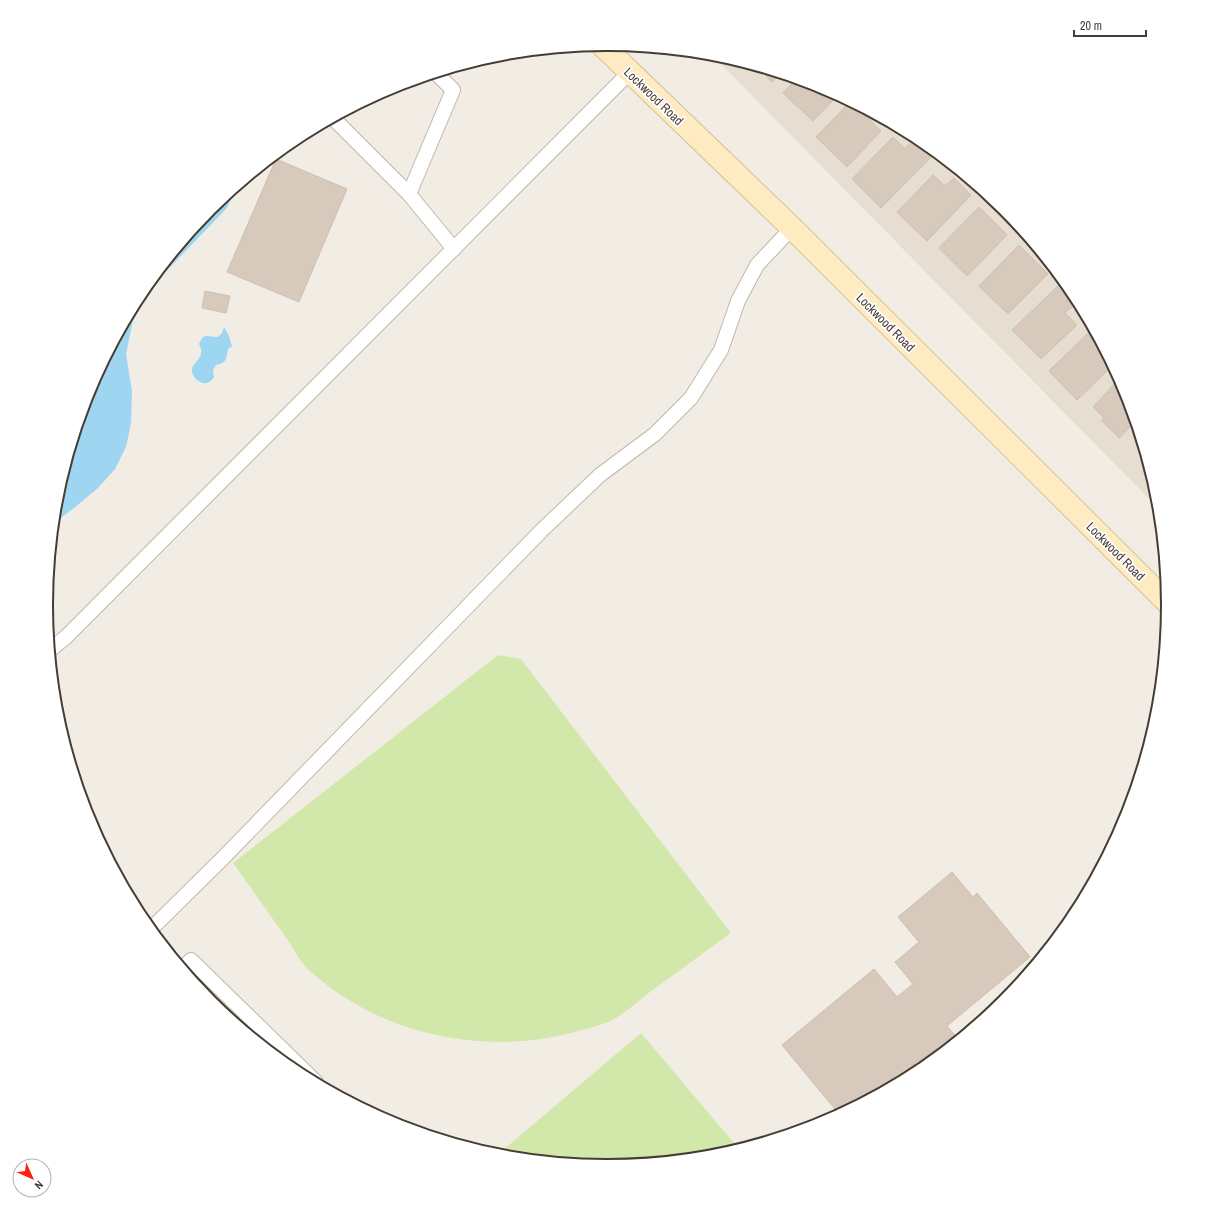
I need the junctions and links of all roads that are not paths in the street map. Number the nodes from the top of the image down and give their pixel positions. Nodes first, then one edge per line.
1 (608, 51) edge
2 (630, 72) junction
3 (440, 77) edge
4 (337, 122) edge
5 (409, 194) junction
6 (792, 228) junction
7 (454, 248) junction
8 (1161, 596) edge
9 (55, 646) edge
10 (155, 925) edge
11 (186, 965) edge
12 (301, 1067) edge

1 - 2 main road, Lockwood Road
2 - 6 main road, Lockwood Road
2 - 7 lane
3 - 5 lane
4 - 5 lane
5 - 7 lane
6 - 8 main road, Lockwood Road
6 - 10 lane
7 - 9 lane
11 - 12 lane

